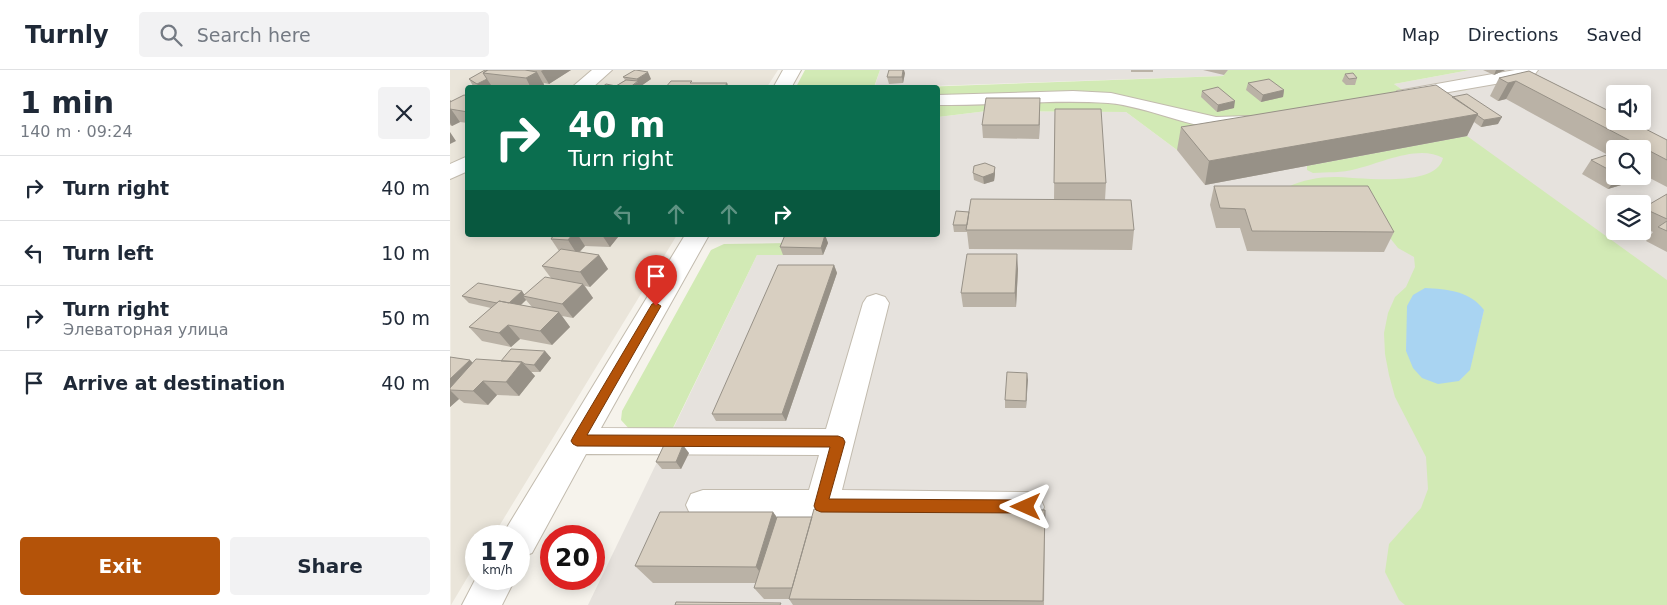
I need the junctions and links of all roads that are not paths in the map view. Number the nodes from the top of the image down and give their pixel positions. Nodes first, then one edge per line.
1 (603, 70) edge
2 (792, 70) edge
3 (1529, 70) edge
4 (584, 85) edge
5 (784, 85) edge
6 (1386, 98) edge
7 (940, 100) edge
8 (1270, 119) edge
9 (465, 164) edge
10 (450, 173) edge
11 (697, 237) edge
12 (876, 303) dead end
13 (577, 441) junction
14 (838, 442) junction
15 (703, 505) dead end
16 (821, 506) junction
17 (1026, 507) dead end
18 (528, 525) edge
19 (490, 590) edge
20 (481, 605) edge

1 - 4 street
2 - 5 street
3 - 6 street
7 - 8 street
9 - 10 street
11 - 13 street
12 - 14 street
13 - 14 street
13 - 18 street
14 - 16 street
15 - 16 street
16 - 17 street
19 - 20 street

